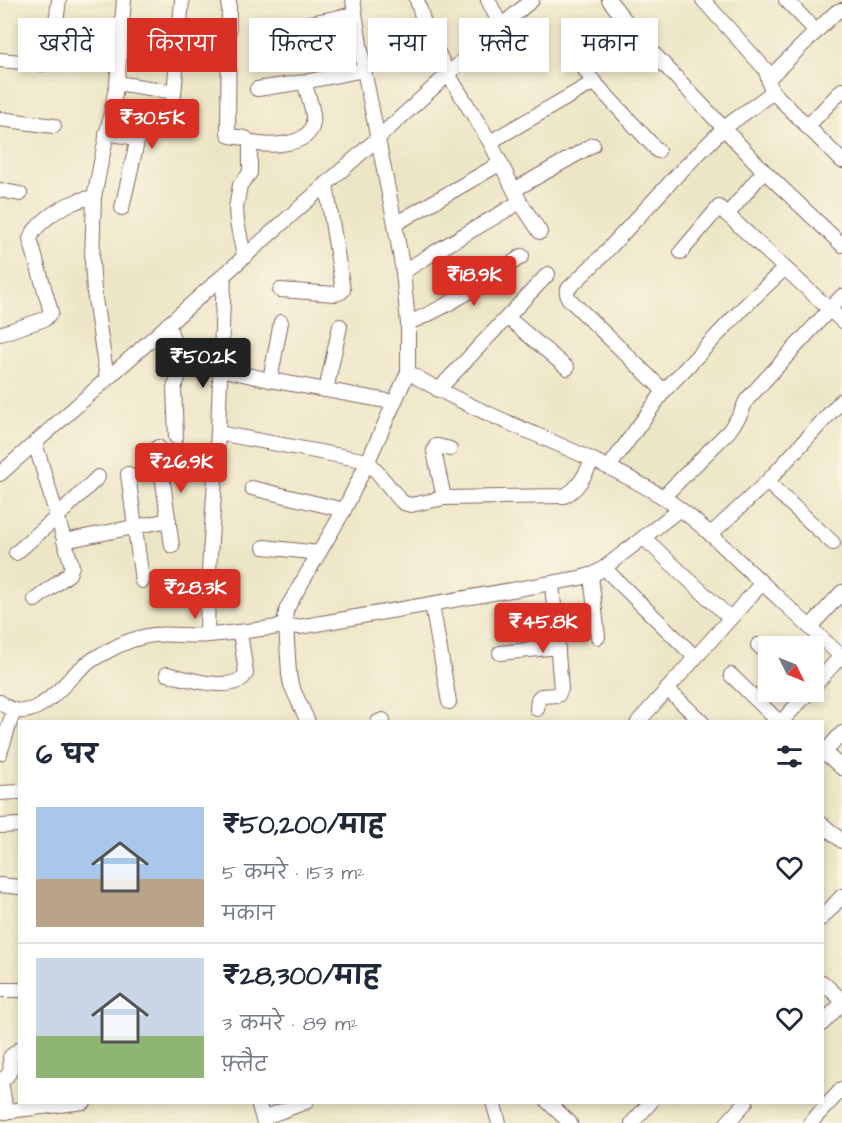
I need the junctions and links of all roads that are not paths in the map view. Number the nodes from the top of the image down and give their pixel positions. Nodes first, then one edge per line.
1 (59, 0) edge
2 (124, 0) edge
3 (182, 0) edge
4 (229, 0) edge
5 (417, 0) edge
6 (488, 0) edge
7 (532, 0) edge
8 (609, 0) edge
9 (703, 0) edge
10 (786, 0) edge
11 (354, 7) edge
12 (842, 10) edge
13 (315, 18) edge
14 (497, 18) edge
15 (511, 18) edge
16 (623, 18) edge
17 (816, 31) junction
18 (658, 58) edge
19 (0, 60) edge
20 (459, 64) edge
21 (364, 70) junction
22 (586, 72) edge
23 (448, 74) junction
24 (769, 78) junction
25 (304, 82) junction
26 (594, 82) junction
27 (117, 83) junction
28 (257, 89) dead end
29 (842, 90) edge
30 (174, 92) junction
31 (773, 92) junction
32 (0, 119) edge
33 (54, 126) dead end
34 (807, 127) junction
35 (724, 128) junction
36 (171, 130) dead end
37 (106, 133) junction
38 (378, 138) junction
39 (490, 142) junction
40 (252, 143) junction
41 (592, 145) dead end
42 (658, 152) dead end
43 (842, 161) edge
44 (501, 163) junction
45 (764, 171) junction
46 (326, 184) junction
47 (0, 190) edge
48 (20, 195) dead end
49 (517, 196) junction
50 (94, 197) junction
51 (122, 208) dead end
52 (727, 215) junction
53 (395, 224) junction
54 (540, 232) dead end
55 (842, 245) edge
56 (681, 252) dead end
57 (244, 256) junction
58 (522, 256) dead end
59 (785, 268) junction
60 (402, 272) junction
61 (224, 274) junction
62 (548, 274) dead end
63 (280, 290) dead end
64 (842, 296) edge
65 (830, 310) junction
66 (508, 318) junction
67 (842, 321) edge
68 (281, 322) dead end
69 (408, 323) junction
70 (168, 324) junction
71 (340, 326) dead end
72 (0, 334) edge
73 (567, 368) dead end
74 (220, 369) junction
75 (408, 372) junction
76 (107, 379) junction
77 (270, 380) junction
78 (327, 390) junction
79 (438, 390) junction
80 (664, 391) junction
81 (842, 400) edge
82 (393, 402) junction
83 (218, 433) junction
84 (176, 437) dead end
85 (35, 443) junction
86 (158, 447) dead end
87 (450, 448) dead end
88 (593, 460) junction
89 (368, 461) junction
90 (609, 467) junction
91 (0, 474) edge
92 (128, 474) dead end
93 (98, 477) dead end
94 (767, 482) junction
95 (252, 488) dead end
96 (663, 497) junction
97 (444, 498) junction
98 (680, 508) junction
99 (344, 510) junction
100 (57, 517) junction
101 (169, 520) junction
102 (135, 527) junction
103 (711, 534) junction
104 (644, 537) junction
105 (64, 541) junction
106 (833, 543) dead end
107 (172, 546) dead end
108 (264, 546) dead end
109 (15, 553) dead end
110 (319, 553) junction
111 (604, 568) junction
112 (591, 575) junction
113 (142, 581) dead end
114 (762, 583) junction
115 (552, 584) junction
116 (842, 592) edge
117 (35, 600) dead end
118 (432, 604) junction
119 (730, 618) junction
120 (286, 626) junction
121 (810, 627) junction
122 (240, 632) junction
123 (207, 635) junction
124 (598, 637) dead end
125 (558, 647) junction
126 (500, 653) dead end
127 (842, 656) edge
128 (695, 657) junction
129 (167, 674) dead end
130 (731, 675) dead end
131 (824, 675) edge
132 (668, 689) junction
133 (0, 702) edge
134 (448, 702) dead end
135 (799, 702) edge
136 (537, 709) dead end
137 (14, 710) junction
138 (307, 720) edge
139 (640, 720) edge
140 (700, 720) edge
141 (778, 720) edge
142 (782, 720) edge
143 (842, 733) edge
144 (824, 752) edge
145 (0, 753) edge
146 (824, 754) edge
147 (842, 768) edge
148 (18, 792) edge
149 (0, 793) edge
150 (18, 825) edge
151 (0, 826) edge
152 (824, 826) edge
153 (842, 841) edge
154 (0, 885) edge
155 (18, 887) edge
156 (842, 896) edge
157 (825, 909) edge
158 (824, 984) edge
159 (0, 990) edge
160 (18, 990) edge
161 (842, 1002) edge
162 (824, 1021) edge
163 (18, 1051) edge
164 (1, 1080) edge
165 (839, 1098) edge
166 (68, 1104) edge
167 (259, 1104) edge
168 (301, 1104) edge
169 (494, 1104) edge
170 (550, 1104) edge
171 (649, 1104) edge
172 (744, 1104) edge
173 (3, 1112) edge
174 (263, 1120) edge
175 (499, 1123) edge
176 (570, 1123) edge
177 (632, 1123) edge
178 (727, 1123) edge
179 (810, 1123) edge

1 - 19 street
2 - 27 street
3 - 30 street
4 - 40 street
5 - 23 street
6 - 14 street
7 - 15 street
8 - 16 street
9 - 24 street
10 - 17 street
11 - 13 street
11 - 21 street
12 - 17 street
17 - 24 street
18 - 35 street
20 - 23 street
21 - 25 street
21 - 38 street
22 - 26 street
23 - 38 street
23 - 39 street
24 - 31 street
25 - 28 street
25 - 40 street
26 - 39 street
26 - 42 street
27 - 30 street
27 - 37 street
29 - 34 street
30 - 36 street
31 - 34 street
31 - 35 street
32 - 33 street
34 - 43 street
35 - 45 street
35 - 80 street
37 - 50 street
37 - 51 street
38 - 46 street
38 - 53 street
39 - 44 street
40 - 57 street
41 - 49 street
44 - 49 street
44 - 53 street
45 - 52 street
45 - 55 street
46 - 57 street
46 - 63 street
47 - 48 street
49 - 54 street
49 - 60 street
50 - 72 street
50 - 76 street
52 - 56 street
52 - 59 street
53 - 60 street
57 - 61 street
58 - 69 street
59 - 65 street
59 - 80 street
60 - 69 street
61 - 70 street
61 - 74 street
62 - 66 street
64 - 65 street
65 - 67 street
65 - 96 street
66 - 73 street
66 - 79 street
68 - 77 street
69 - 75 street
70 - 76 street
70 - 84 street
71 - 78 street
74 - 77 street
74 - 83 street
75 - 79 street
75 - 82 street
76 - 85 street
77 - 78 street
78 - 82 street
79 - 88 street
80 - 90 street
81 - 94 street
82 - 89 street
83 - 89 street
83 - 123 street
85 - 91 street
85 - 100 street
86 - 101 street
87 - 97 street
88 - 90 street
88 - 97 street
89 - 97 street
89 - 99 street
90 - 96 street
92 - 102 street
93 - 100 street
94 - 103 street
94 - 106 street
95 - 99 street
96 - 98 street
98 - 103 street
98 - 104 street
99 - 110 street
100 - 105 street
100 - 109 street
101 - 102 street
101 - 107 street
102 - 105 street
102 - 113 street
103 - 114 street
104 - 111 street
104 - 119 street
105 - 117 street
108 - 110 street
110 - 120 street
111 - 112 street
111 - 128 street
112 - 115 street
112 - 124 street
114 - 119 street
114 - 121 street
115 - 118 street
115 - 125 street
116 - 121 street
118 - 120 street
118 - 134 street
119 - 128 street
120 - 122 street
120 - 138 street
121 - 127 street
122 - 123 street
122 - 129 street
123 - 137 street
125 - 126 street
125 - 136 street
127 - 131 street
128 - 132 street
130 - 141 street
132 - 139 street
132 - 140 street
133 - 137 street
135 - 142 street
137 - 145 street
143 - 144 street
146 - 147 street
148 - 149 street
150 - 151 street
152 - 153 street
154 - 155 street
156 - 157 street
158 - 161 street
159 - 160 street
161 - 162 street
163 - 164 street
164 - 173 street
165 - 179 street
166 - 173 street
167 - 174 street
168 - 174 street
169 - 175 street
170 - 176 street
171 - 177 street
172 - 178 street

